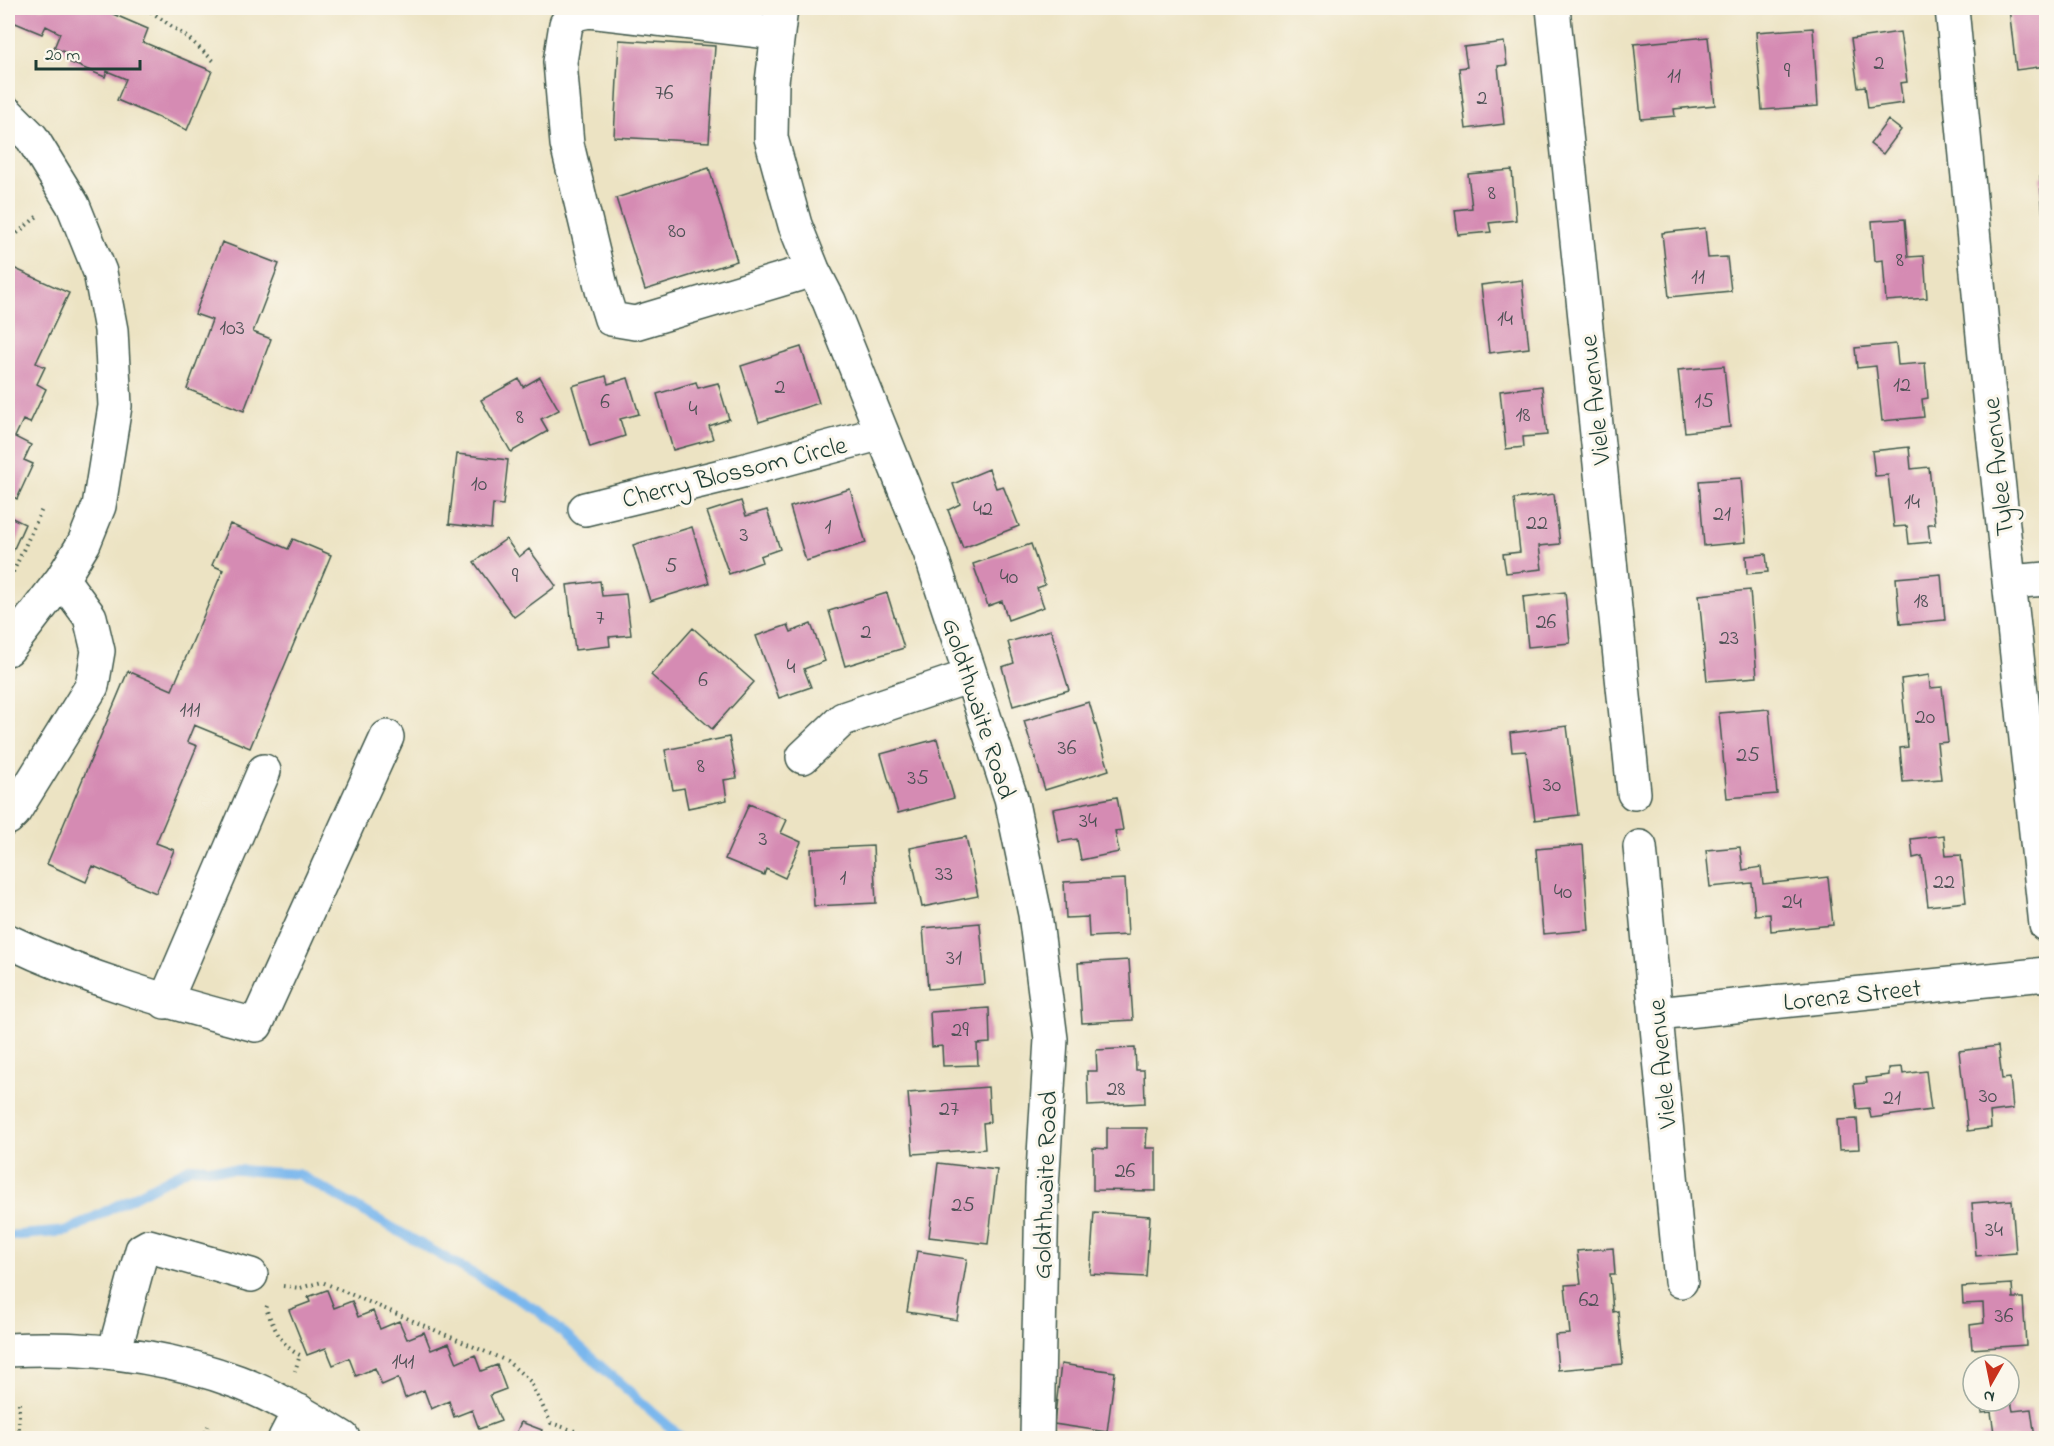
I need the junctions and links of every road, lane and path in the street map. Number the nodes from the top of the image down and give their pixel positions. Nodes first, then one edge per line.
1 (146, 8) edge
2 (1552, 8) edge
3 (1952, 8) edge
4 (779, 20) edge
5 (214, 61) dead end
6 (8, 114) edge
7 (66, 193) junction
8 (8, 241) edge
9 (813, 270) junction
10 (882, 433) junction
11 (43, 507) dead end
12 (585, 509) dead end
13 (62, 579) junction
14 (2046, 579) edge
15 (2009, 582) junction
16 (8, 583) edge
17 (8, 649) edge
18 (970, 675) junction
19 (387, 737) dead end
20 (803, 757) dead end
21 (264, 771) dead end
22 (1634, 793) dead end
23 (8, 818) edge
24 (1640, 847) dead end
25 (2046, 925) edge
26 (8, 941) edge
27 (2046, 974) edge
28 (165, 1002) junction
29 (1657, 1014) junction
30 (260, 1278) junction
31 (1681, 1281) dead end
32 (8, 1350) edge
33 (114, 1353) junction
34 (295, 1371) dead end
35 (19, 1403) dead end
36 (292, 1425) edge
37 (208, 1426) dead end
38 (19, 1438) edge
39 (204, 1438) edge
40 (343, 1438) edge
41 (596, 1438) edge
42 (1037, 1438) edge

1 - 5 path
2 - 22 street, Viele Avenue
3 - 15 street, Tylee Avenue
4 - 9 street, Goldthwaite Road
4 - 9 street
6 - 7 street
7 - 8 path
7 - 13 street
9 - 10 street, Goldthwaite Road
10 - 12 street, Cherry Blossom Circle
10 - 18 street, Goldthwaite Road
11 - 16 path
13 - 17 street
13 - 23 street
14 - 15 street
15 - 25 street, Tylee Avenue
18 - 20 street
18 - 42 street, Goldthwaite Road
19 - 28 street
21 - 28 street
24 - 29 street, Viele Avenue
26 - 28 street
27 - 29 street, Lorenz Street
29 - 31 street, Viele Avenue
30 - 33 street
30 - 34 path
30 - 41 path
32 - 33 street
33 - 36 street
35 - 38 path
36 - 40 street
37 - 39 path

